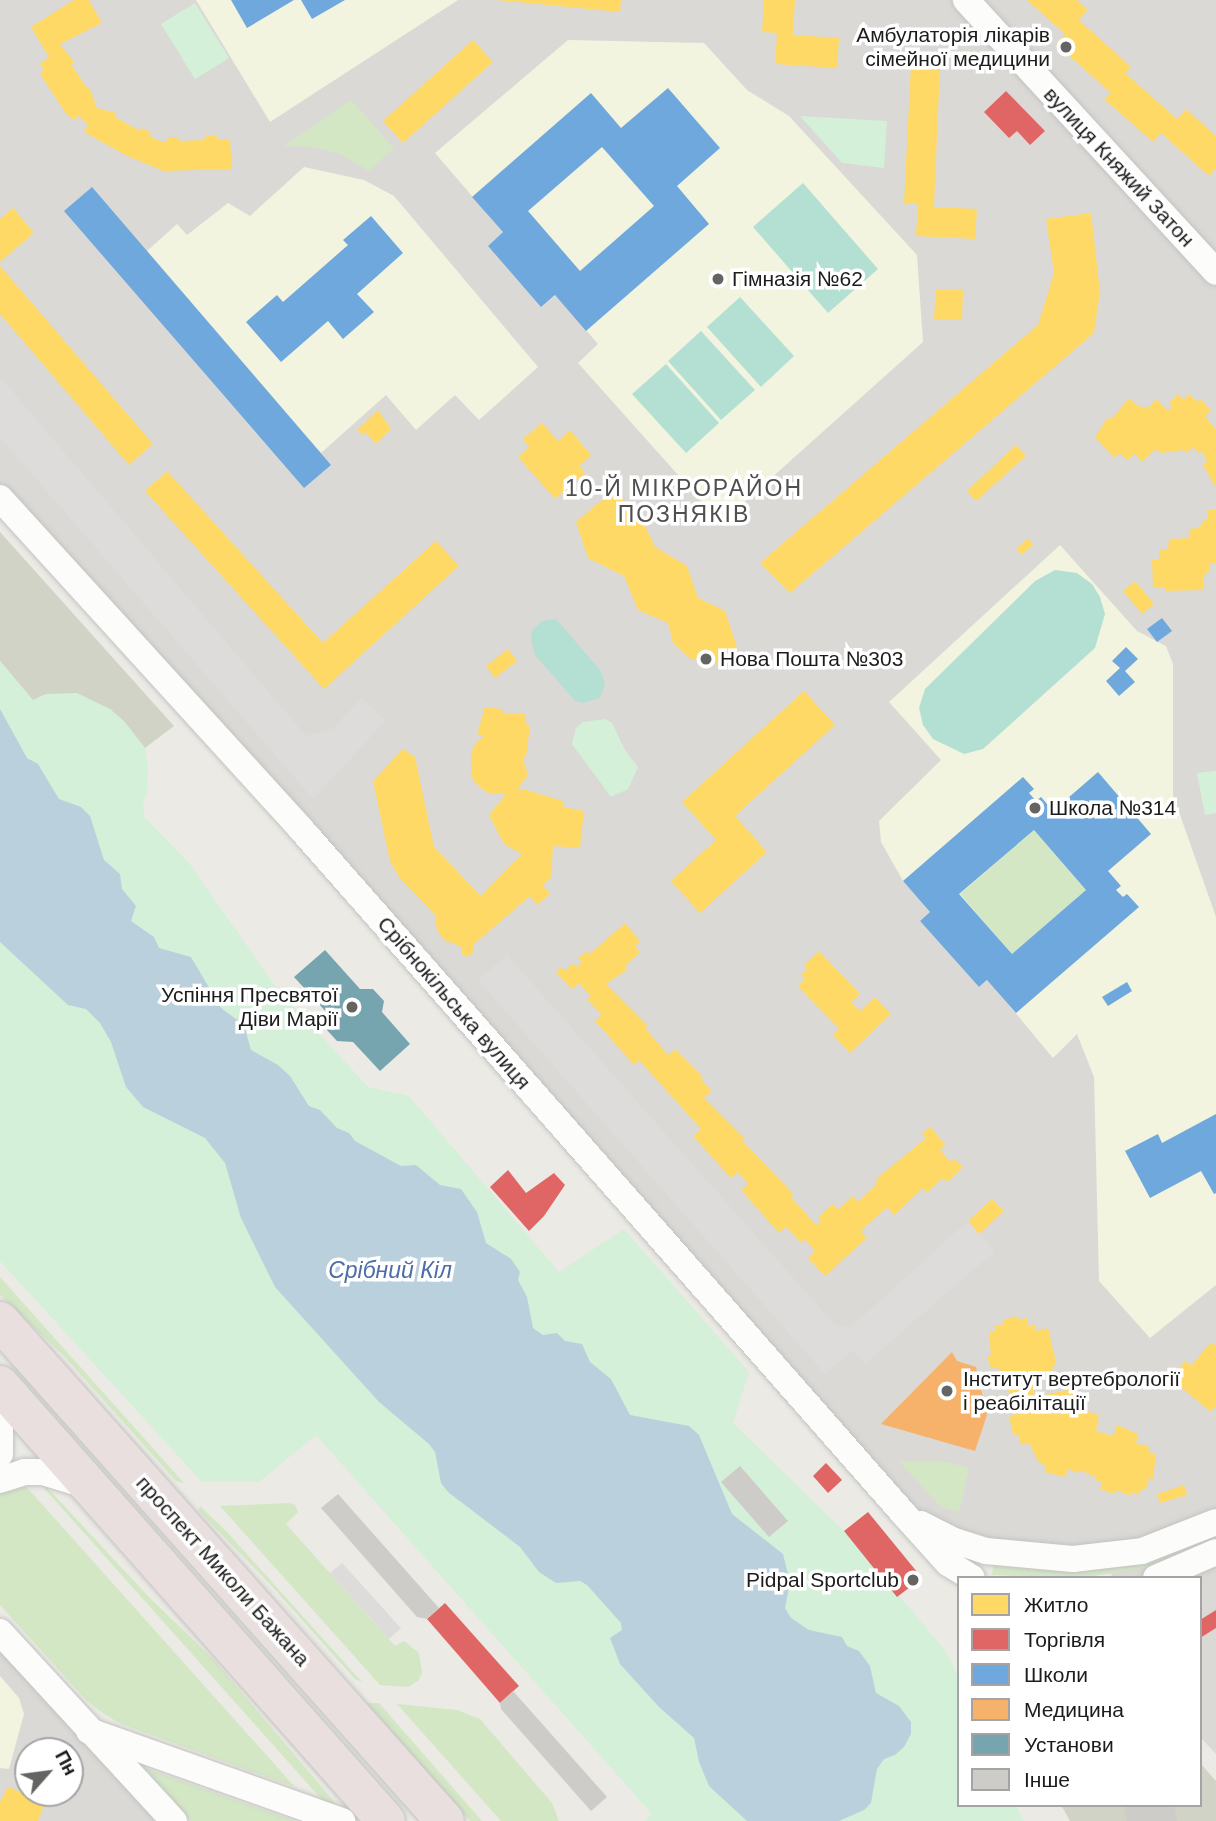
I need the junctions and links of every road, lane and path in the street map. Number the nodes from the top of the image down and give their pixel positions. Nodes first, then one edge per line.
1 (966, 0) edge
2 (1211, 256) edge
3 (0, 498) edge
4 (0, 1321) edge
5 (0, 1385) edge
6 (0, 1426) edge
7 (0, 1454) edge
8 (0, 1480) edge
9 (93, 1487) junction
10 (902, 1512) junction
11 (1216, 1522) edge
12 (1216, 1552) edge
13 (969, 1576) edge
14 (1161, 1576) edge
15 (0, 1632) edge
16 (89, 1731) junction
17 (174, 1821) edge
18 (342, 1821) edge
19 (387, 1821) edge
20 (444, 1821) edge

1 - 2 street, вулиця Княжий Затон
3 - 10 street, Срібнокільська вулиця
4 - 20 highway, проспект Миколи Бажана
5 - 9 highway, проспект Миколи Бажана
6 - 7 street
8 - 9 street
9 - 19 highway, проспект Миколи Бажана
10 - 11 street, Срібнокільська вулиця
10 - 13 street, Срібнокільська вулиця
12 - 14 street
15 - 16 street
16 - 17 street
16 - 18 street

